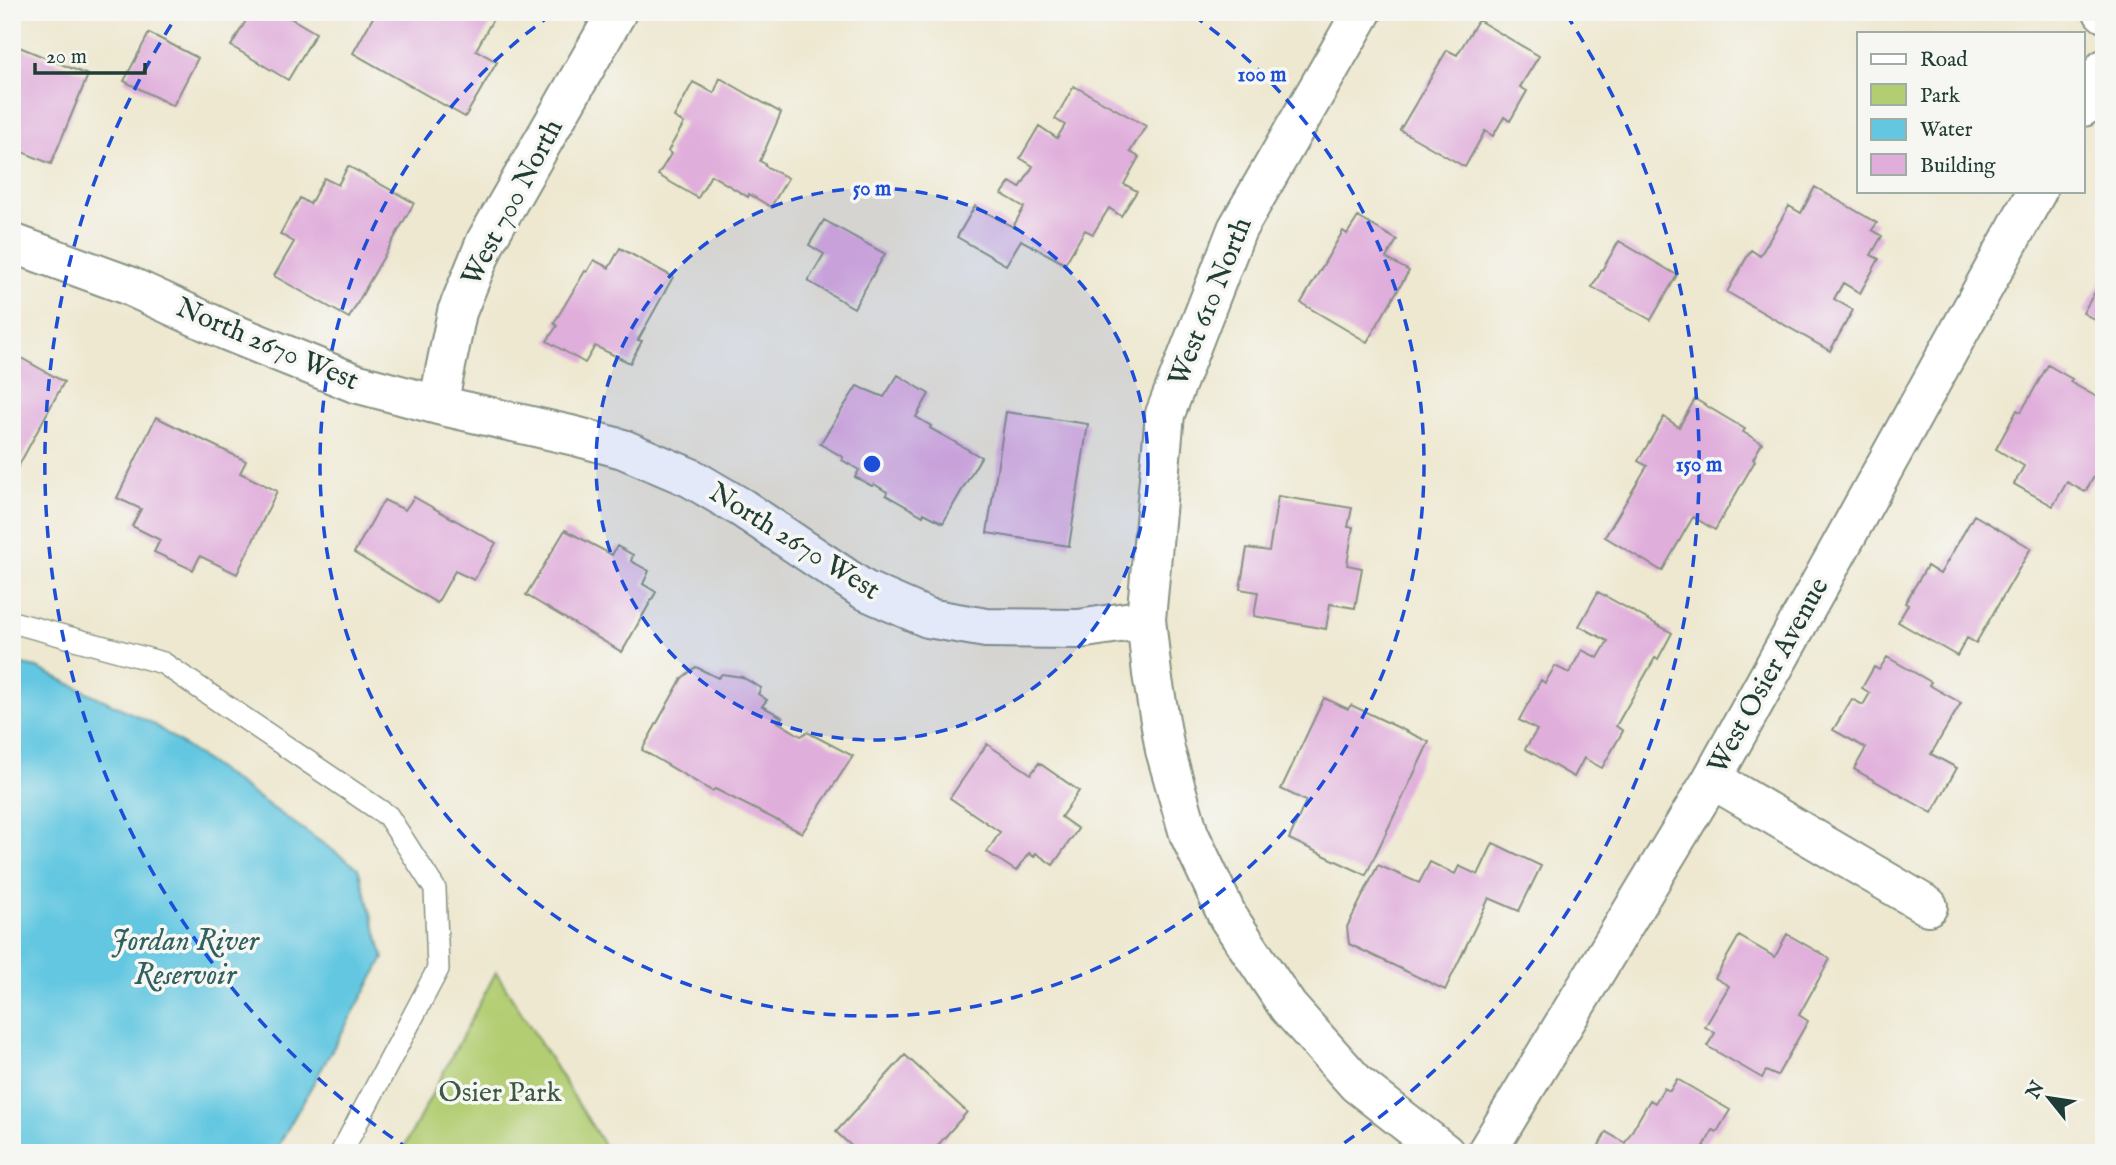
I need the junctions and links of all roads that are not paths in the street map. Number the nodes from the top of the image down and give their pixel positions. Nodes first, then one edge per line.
1 (617, 12) edge
2 (1363, 12) edge
3 (2104, 69) edge
4 (2084, 105) edge
5 (2036, 192) edge
6 (12, 243) edge
7 (439, 405) junction
8 (1146, 619) junction
9 (12, 622) edge
10 (1712, 779) junction
11 (1928, 906) dead end
12 (341, 1153) edge
13 (1445, 1153) edge
14 (1486, 1153) edge

1 - 7 street, West 700 North
2 - 8 street, West 610 North
3 - 4 street
5 - 10 street, West Osier Avenue
6 - 7 street, North 2670 West
7 - 8 street, North 2670 West
8 - 13 street
9 - 12 lane
10 - 11 street
10 - 14 street, West Osier Avenue

